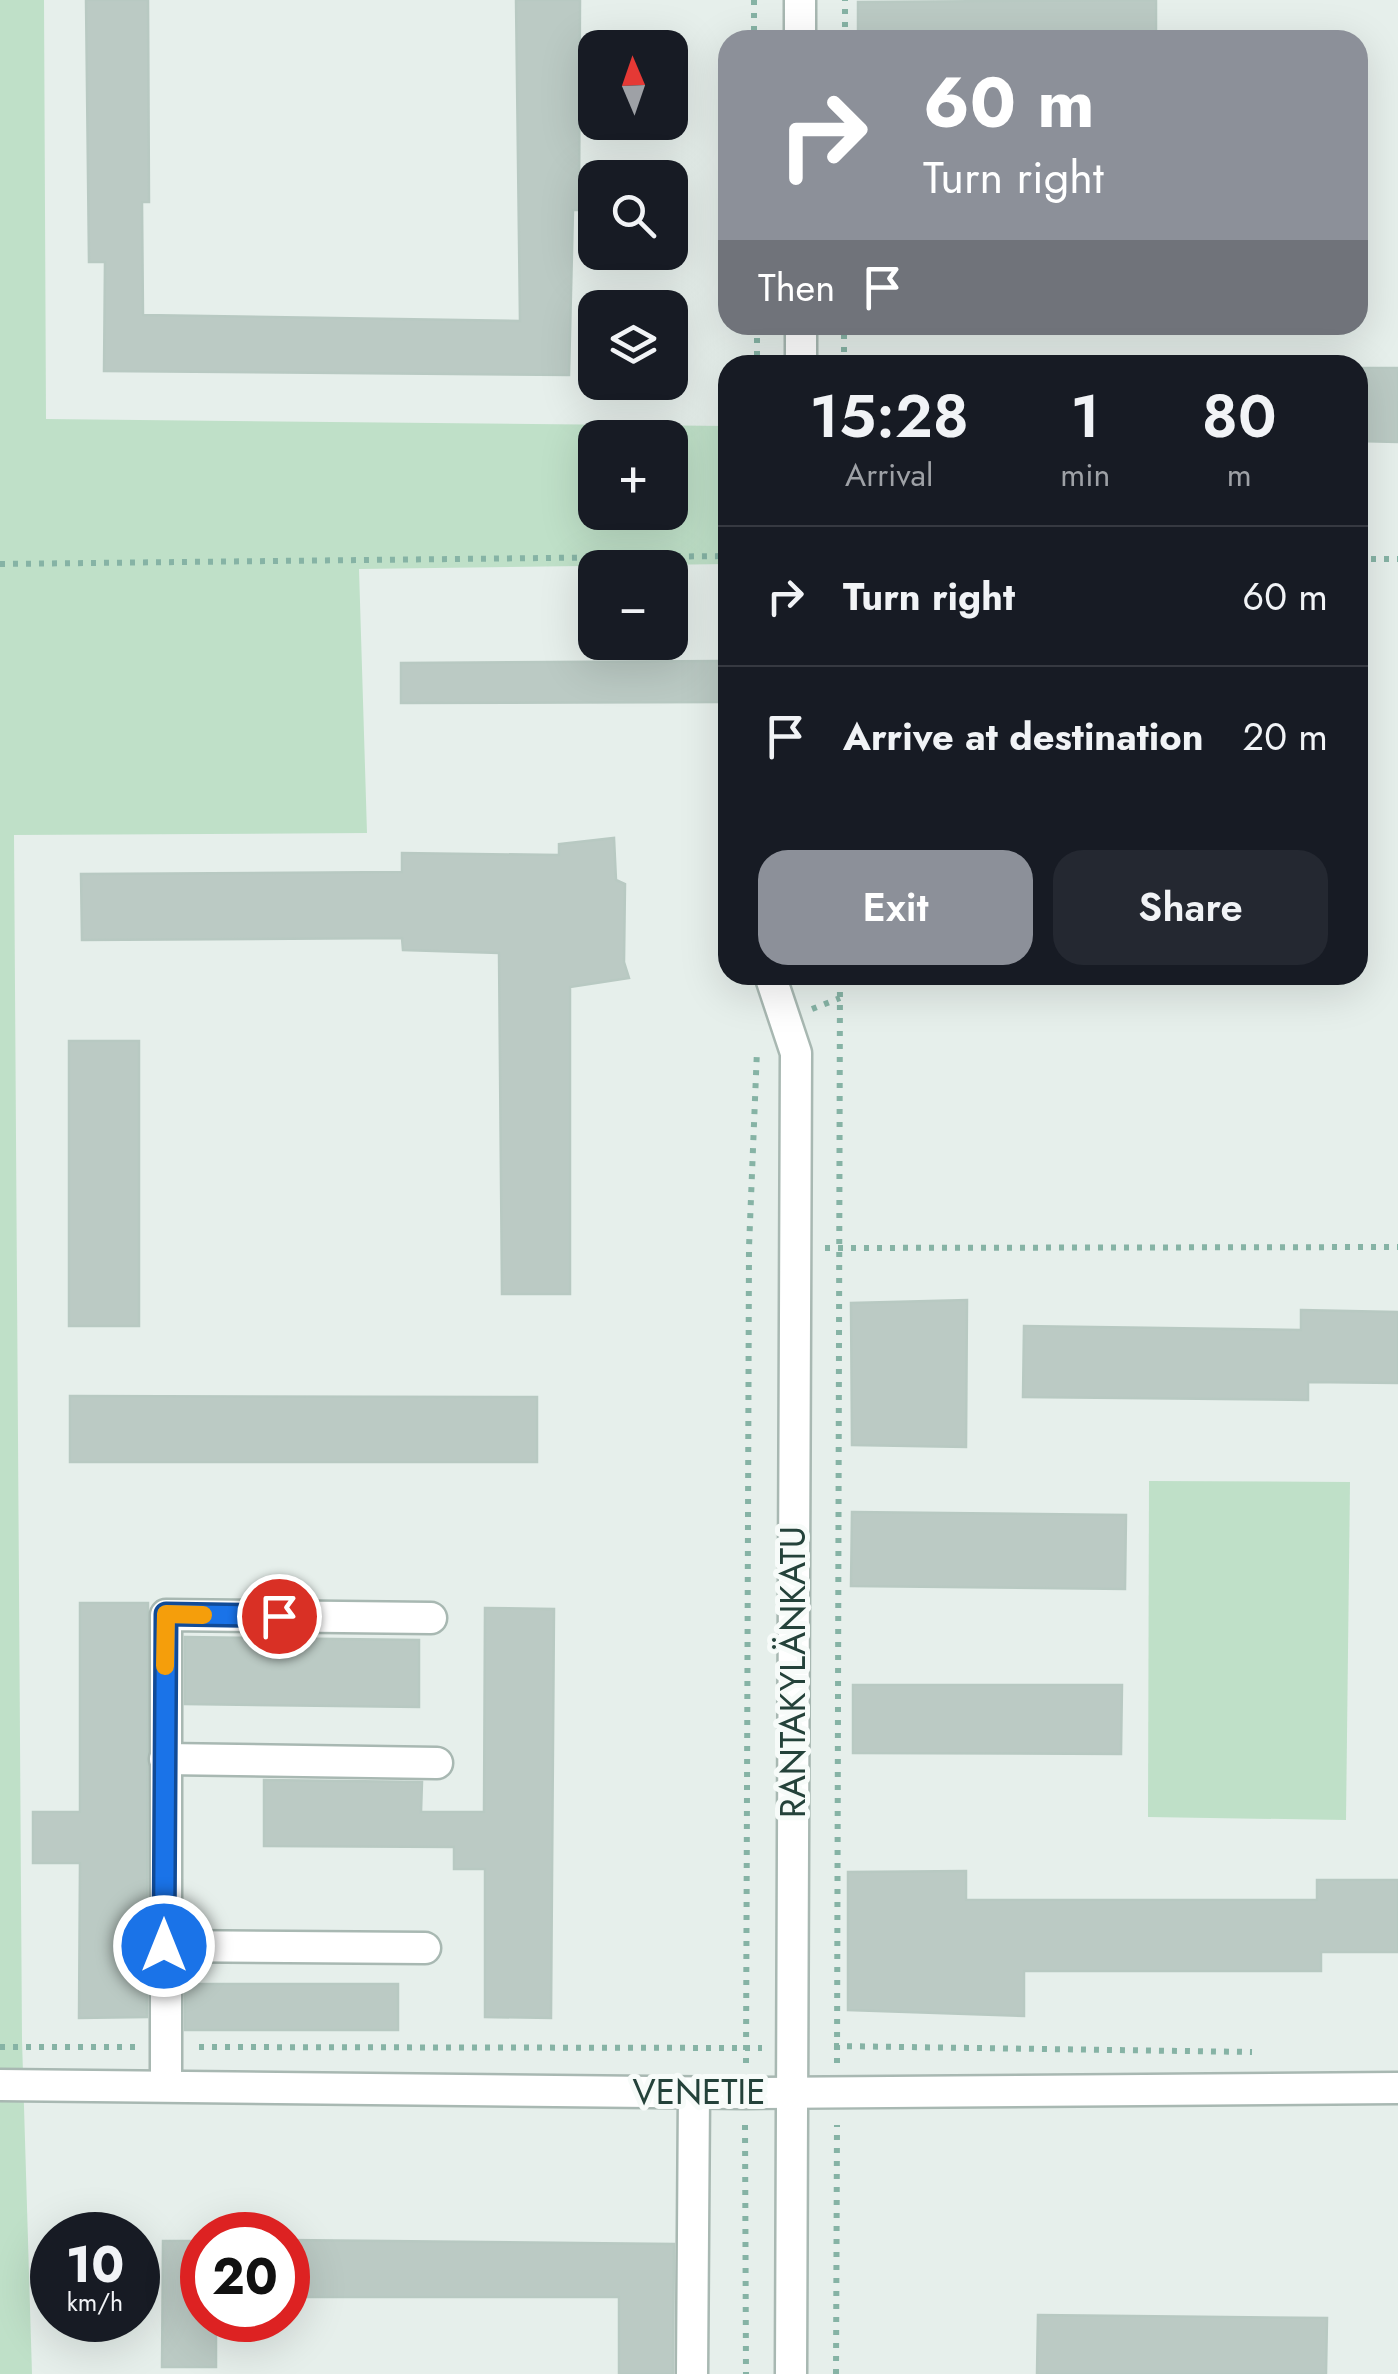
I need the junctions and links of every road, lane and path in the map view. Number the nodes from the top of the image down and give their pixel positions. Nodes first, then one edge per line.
1 (754, 0) edge
2 (800, 0) edge
3 (845, 0) edge
4 (754, 30) edge
5 (800, 30) edge
6 (845, 30) edge
7 (718, 556) edge
8 (1368, 559) edge
9 (1398, 559) edge
10 (0, 564) edge
11 (773, 985) edge
12 (840, 985) edge
13 (755, 1032) dead end
14 (795, 1246) junction
15 (749, 1247) junction
16 (1398, 1247) edge
17 (839, 1249) junction
18 (431, 1618) dead end
19 (165, 1760) junction
20 (437, 1762) dead end
21 (164, 1946) junction
22 (425, 1948) dead end
23 (836, 2046) junction
24 (163, 2047) junction
25 (792, 2047) junction
26 (0, 2048) edge
27 (747, 2048) junction
28 (1262, 2052) dead end
29 (0, 2085) edge
30 (166, 2085) junction
31 (1398, 2088) edge
32 (792, 2092) junction
33 (694, 2093) junction
34 (838, 2093) junction
35 (746, 2094) junction
36 (692, 2374) edge
37 (746, 2374) edge
38 (791, 2374) edge
39 (836, 2374) edge

1 - 4 path
2 - 5 street
3 - 6 path
7 - 10 path
8 - 9 path
11 - 14 street, RANTAKYLÄNKATU
12 - 17 path
13 - 15 path
14 - 15 path
14 - 17 path
14 - 25 street, RANTAKYLÄNKATU
15 - 27 path
16 - 17 path
17 - 23 path
18 - 19 street
19 - 20 street
19 - 21 street
21 - 22 street
21 - 24 street
23 - 25 path
23 - 28 path
23 - 34 path
24 - 26 path
24 - 27 path
24 - 30 street
25 - 27 path
25 - 32 street, RANTAKYLÄNKATU
27 - 35 path
29 - 30 street, VENETIE
30 - 33 street, VENETIE
31 - 34 street, VENETIE
32 - 34 street, VENETIE
32 - 35 street, VENETIE
32 - 38 street, RANTAKYLÄNKATU
33 - 35 street, VENETIE
33 - 36 street
34 - 39 path
35 - 37 path

